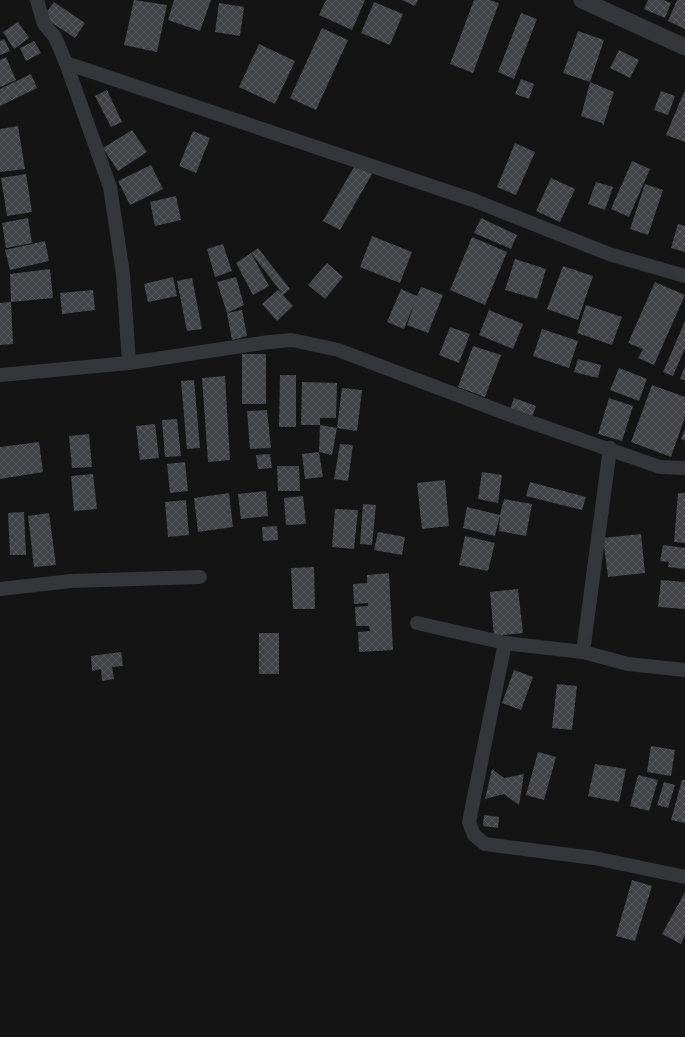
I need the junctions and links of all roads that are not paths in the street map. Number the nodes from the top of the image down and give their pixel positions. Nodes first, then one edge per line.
1 (37, 0) edge
2 (582, 0) edge
3 (685, 47) edge
4 (66, 63) junction
5 (685, 276) edge
6 (129, 363) junction
7 (0, 375) edge
8 (610, 448) junction
9 (685, 468) edge
10 (200, 577) dead end
11 (0, 589) edge
12 (417, 623) dead end
13 (505, 643) junction
14 (582, 652) junction
15 (685, 670) edge
16 (685, 877) edge

1 - 4 street
2 - 3 street
4 - 5 street
4 - 6 street
6 - 7 street
6 - 8 street
8 - 9 street
8 - 14 street
10 - 11 street
12 - 13 street
13 - 14 street
13 - 16 street
14 - 15 street

